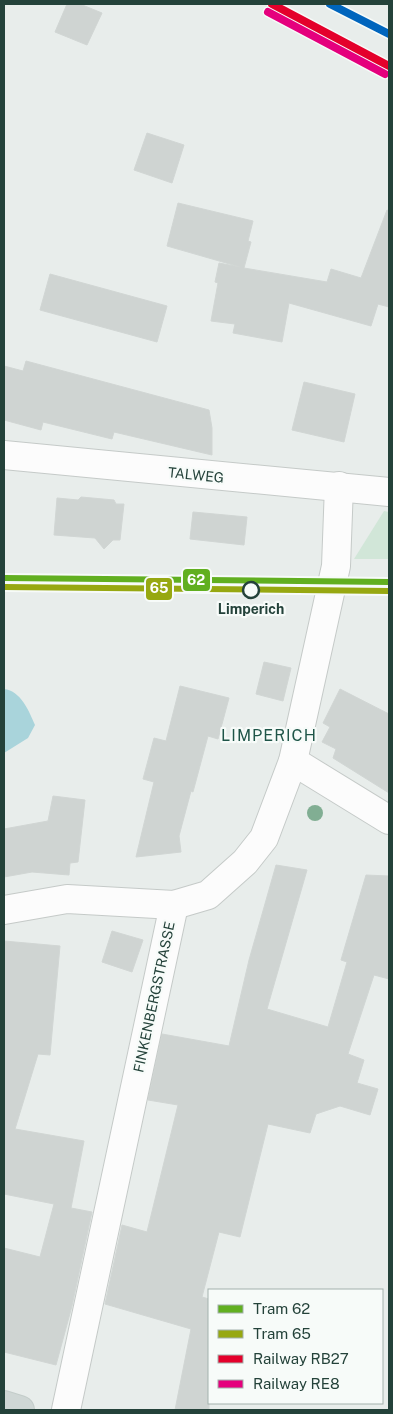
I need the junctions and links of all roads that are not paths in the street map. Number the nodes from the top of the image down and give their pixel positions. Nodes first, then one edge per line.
1 (4, 455) edge
2 (339, 486) junction
3 (389, 492) edge
4 (294, 761) junction
5 (389, 820) edge
6 (174, 905) junction
7 (4, 910) edge
8 (4, 1405) edge
9 (20, 1410) edge
10 (66, 1410) edge

1 - 2 street, TALWEG
2 - 3 street, TALWEG
2 - 4 street, FINKENBERGSTRASSE
4 - 5 street
4 - 6 street, FINKENBERGSTRASSE
6 - 7 street
6 - 10 street, FINKENBERGSTRASSE
8 - 9 main road

